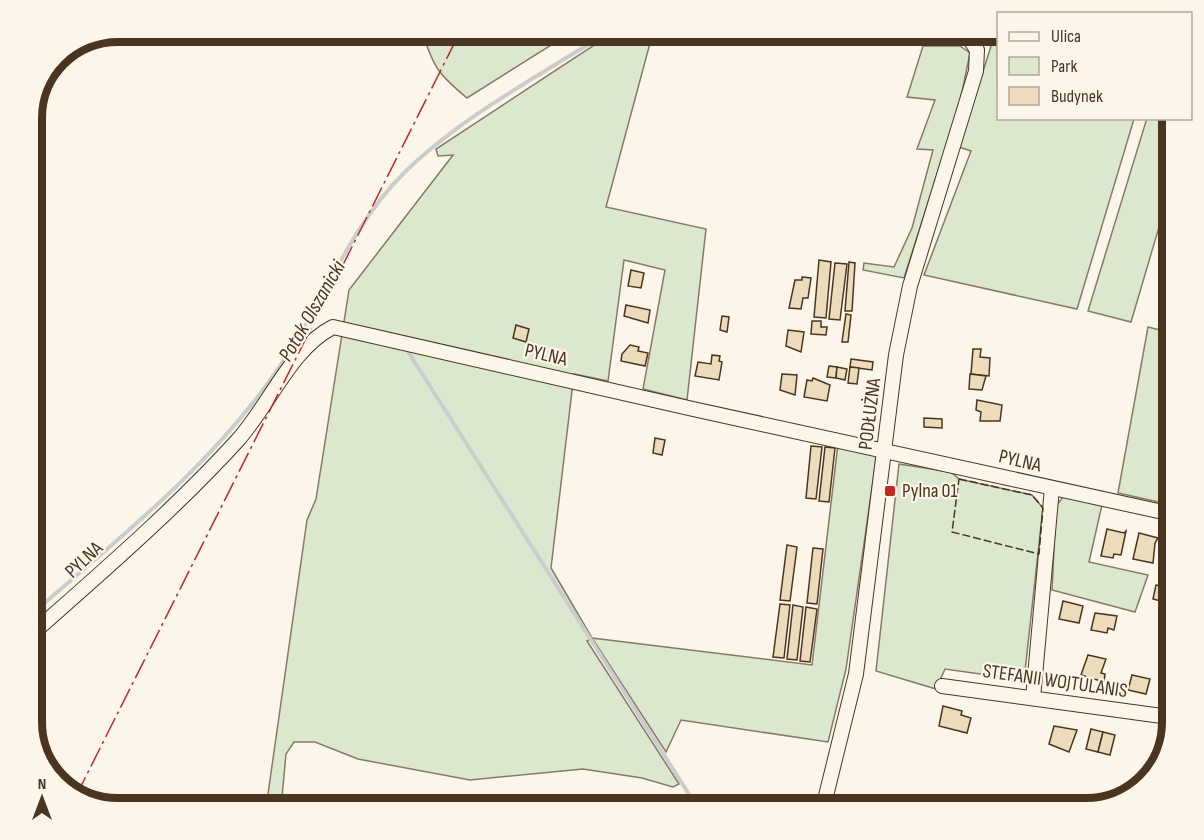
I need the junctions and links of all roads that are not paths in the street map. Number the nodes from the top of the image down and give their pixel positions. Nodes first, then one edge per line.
1 (972, 42) edge
2 (886, 450) junction
3 (1052, 488) junction
4 (1162, 512) edge
5 (42, 625) edge
6 (942, 686) dead end
7 (1033, 698) junction
8 (1162, 716) dead end
9 (825, 798) edge

1 - 2 street, PODŁUŻNA
2 - 3 street, PYLNA
2 - 5 street, PYLNA
2 - 9 street, PODŁUŻNA
3 - 4 street, PYLNA
3 - 7 street
6 - 7 street, STEFANII WOJTULANIS
7 - 8 street, STEFANII WOJTULANIS

